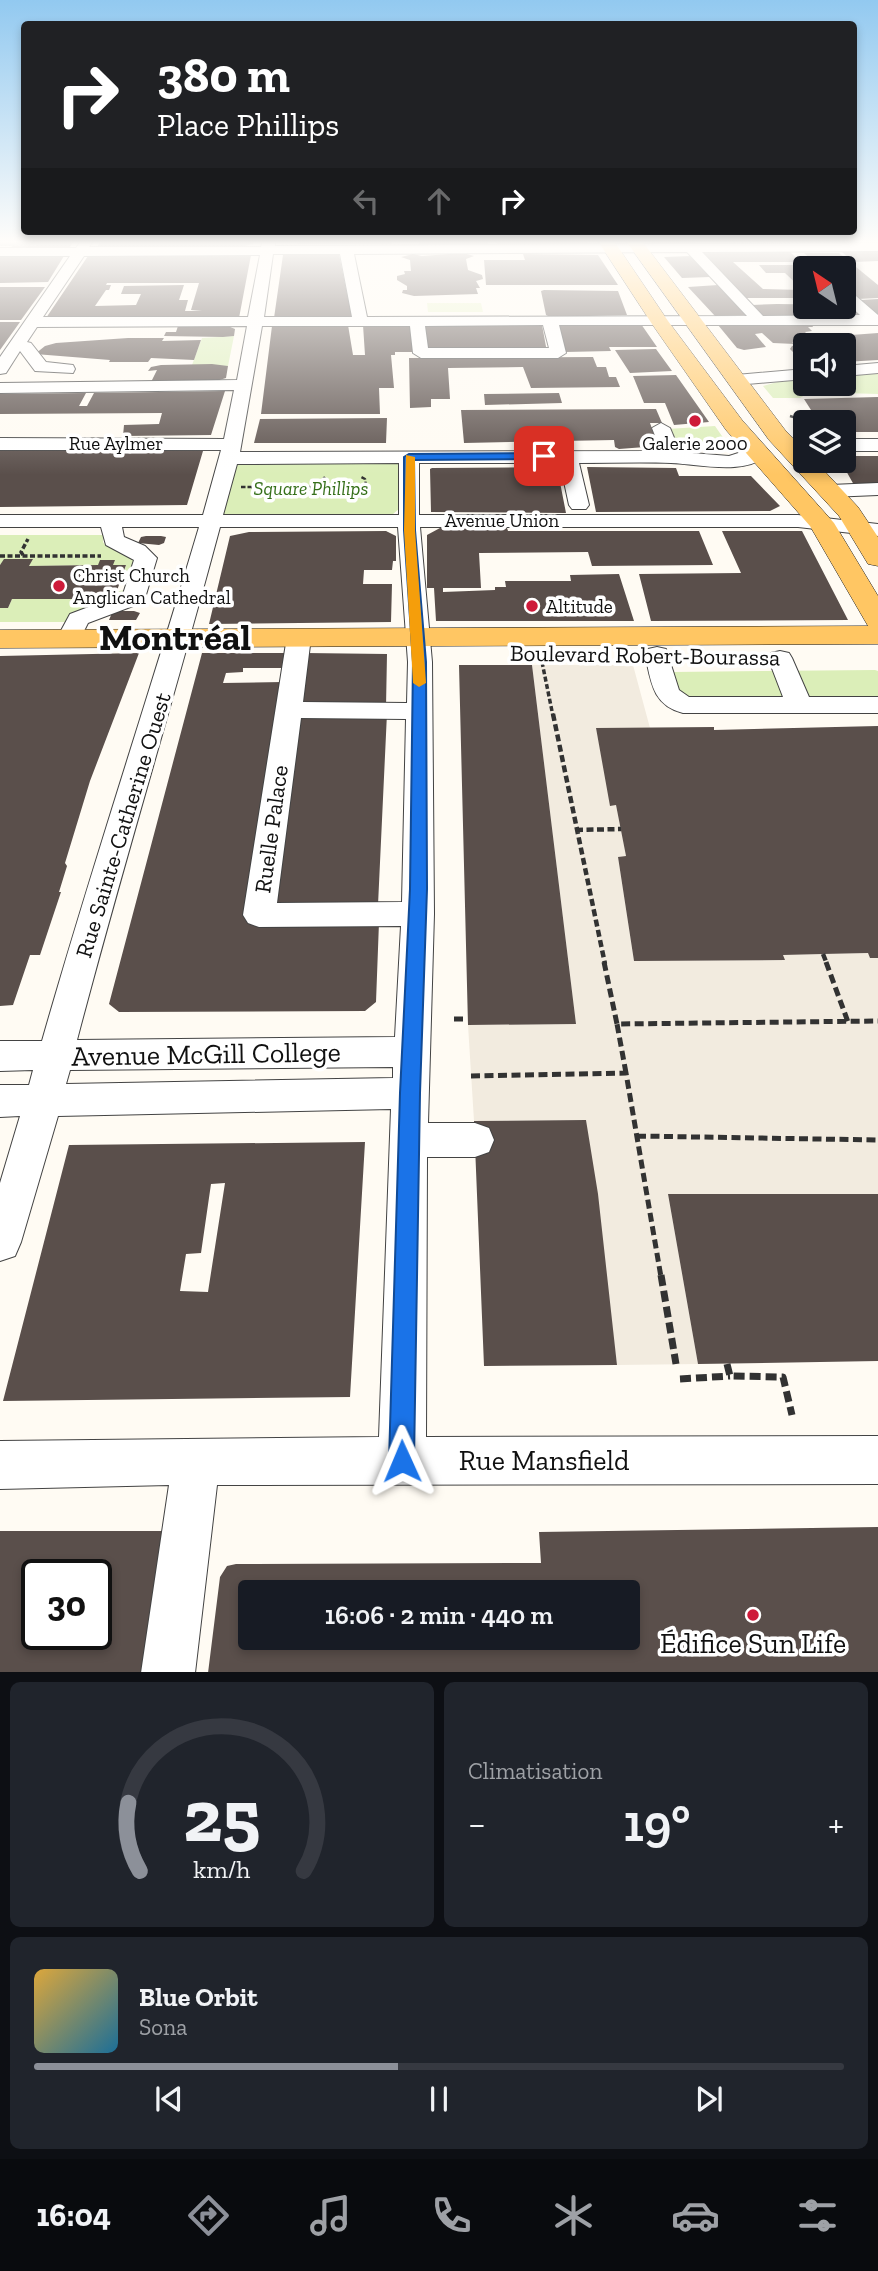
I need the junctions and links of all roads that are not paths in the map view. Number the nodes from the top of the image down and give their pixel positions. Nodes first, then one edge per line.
1 (34, 319) edge
2 (759, 320) joint
3 (876, 320) edge
4 (257, 321) junction
5 (360, 321) joint
6 (417, 321) junction
7 (551, 321) junction
8 (658, 321) junction
9 (694, 321) junction
10 (32, 322) junction
11 (16, 345) junction
12 (878, 368) edge
13 (0, 369) edge
14 (67, 369) dead end
15 (856, 370) edge
16 (793, 375) edge
17 (736, 380) junction
18 (245, 385) junction
19 (0, 388) edge
20 (661, 428) dead end
21 (793, 443) edge
22 (0, 444) edge
23 (856, 445) edge
24 (878, 445) edge
25 (793, 448) edge
26 (231, 452) junction
27 (760, 452) junction
28 (568, 456) junction
29 (409, 457) junction
30 (673, 457) junction
31 (816, 473) edge
32 (878, 489) edge
33 (830, 491) junction
34 (579, 505) dead end
35 (212, 519) junction
36 (110, 520) junction
37 (409, 520) junction
38 (0, 521) edge
39 (821, 523) junction
40 (869, 529) edge
41 (878, 558) edge
42 (878, 620) edge
43 (878, 635) edge
44 (299, 637) junction
45 (416, 637) junction
46 (69, 638) junction
47 (179, 638) junction
48 (0, 639) edge
49 (657, 654) junction
50 (780, 658) junction
51 (878, 659) edge
52 (878, 705) edge
53 (800, 706) junction
54 (288, 710) junction
55 (419, 711) junction
56 (418, 914) junction
57 (412, 1052) junction
58 (0, 1056) edge
59 (58, 1056) junction
60 (410, 1093) junction
61 (0, 1101) edge
62 (44, 1101) junction
63 (409, 1140) junction
64 (475, 1140) dead end
65 (0, 1242) edge
66 (878, 1460) edge
67 (197, 1461) junction
68 (402, 1461) junction
69 (0, 1465) edge
70 (168, 1672) edge

1 - 10 street
2 - 3 street
2 - 9 street
4 - 5 street
4 - 10 street
4 - 18 street, Rue Sainte-Catherine Ouest
5 - 6 street
6 - 7 street
6 - 7 street
7 - 8 street
8 - 9 street
8 - 27 main road
9 - 17 main road
10 - 11 street
11 - 13 street
11 - 14 street
12 - 15 street
16 - 17 street
17 - 21 main road
18 - 19 street
18 - 26 street, Rue Sainte-Catherine Ouest
20 - 30 street
22 - 26 street, Rue Aylmer
23 - 24 street
25 - 27 street, Rue Aylmer
26 - 29 street, Rue Aylmer
26 - 35 street, Rue Sainte-Catherine Ouest
27 - 30 street, Rue Aylmer
27 - 39 main road
28 - 29 street, Rue Aylmer
28 - 30 street, Rue Aylmer
28 - 34 street
29 - 37 street
31 - 33 main road
32 - 33 street
33 - 40 main road
35 - 36 street, Avenue Union
35 - 37 street, Avenue Union
35 - 47 street, Rue Sainte-Catherine Ouest
36 - 38 street, Avenue Union
36 - 46 street
37 - 39 street, Avenue Union
37 - 45 street
39 - 40 street, Avenue Union
39 - 42 main road
40 - 41 main road
43 - 45 main road, Boulevard Robert-Bourassa
44 - 45 main road, Boulevard Robert-Bourassa
44 - 47 main road, Boulevard Robert-Bourassa
44 - 54 street, Ruelle Palace
45 - 49 main road, Boulevard Robert-Bourassa
45 - 55 street
46 - 47 main road, Boulevard Robert-Bourassa
46 - 48 main road, Boulevard Robert-Bourassa
47 - 59 street, Rue Sainte-Catherine Ouest
49 - 50 main road, Boulevard Robert-Bourassa
49 - 53 street
50 - 51 main road, Boulevard Robert-Bourassa
50 - 53 street
52 - 53 street
54 - 55 street
54 - 56 street, Ruelle Palace
55 - 56 street
56 - 57 street
57 - 59 street, Avenue McGill College
57 - 60 street
58 - 59 street, Avenue McGill College
59 - 62 street, Rue Sainte-Catherine Ouest
60 - 62 street, Avenue McGill College
60 - 63 street
61 - 62 street, Avenue McGill College
62 - 65 street, Rue Sainte-Catherine Ouest
63 - 64 street
63 - 68 street
66 - 68 street, Rue Mansfield
67 - 68 street, Rue Mansfield
67 - 69 street, Rue Mansfield
67 - 70 street

